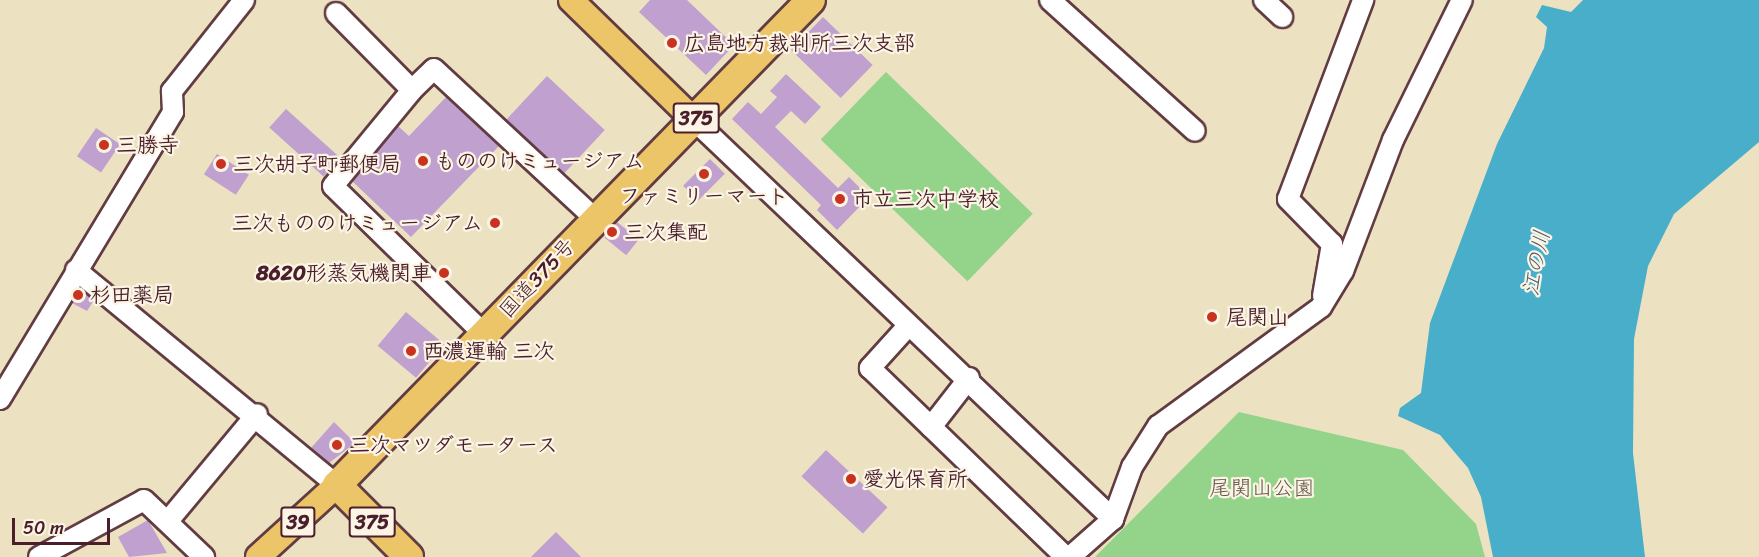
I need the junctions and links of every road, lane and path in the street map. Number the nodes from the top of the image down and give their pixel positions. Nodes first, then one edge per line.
1 (244, 0) edge
2 (571, 0) edge
3 (811, 0) edge
4 (1050, 0) edge
5 (1264, 0) edge
6 (1363, 0) edge
7 (1462, 0) edge
8 (336, 13) dead end
9 (1282, 17) dead end
10 (412, 90) junction
11 (694, 120) junction
12 (1195, 131) dead end
13 (593, 217) junction
14 (76, 270) junction
15 (1321, 307) junction
16 (908, 326) junction
17 (484, 334) junction
18 (969, 378) junction
19 (0, 399) edge
20 (257, 414) junction
21 (931, 427) junction
22 (337, 485) junction
23 (1113, 519) junction
24 (168, 521) junction
25 (1090, 536) junction
26 (39, 557) edge
27 (204, 557) edge
28 (258, 557) edge
29 (409, 557) edge
30 (1068, 557) edge
31 (1090, 557) edge

1 - 14 street
2 - 11 main road
3 - 11 highway, 国道375号 / 375
4 - 12 street
5 - 9 street
6 - 15 street
7 - 15 street
8 - 10 street
10 - 13 street
10 - 17 street
11 - 13 highway, 国道375号 / 375
11 - 16 street
13 - 17 highway, 国道375号 / 375
14 - 19 street
14 - 20 street
15 - 23 street
16 - 18 street
16 - 21 street
17 - 22 highway, 国道375号 / 375
18 - 21 street
18 - 23 street
20 - 22 street
20 - 24 street
21 - 30 street
22 - 28 main road, 39
22 - 29 highway, 375
23 - 25 street
24 - 26 street
24 - 27 street
25 - 30 street
25 - 31 street

